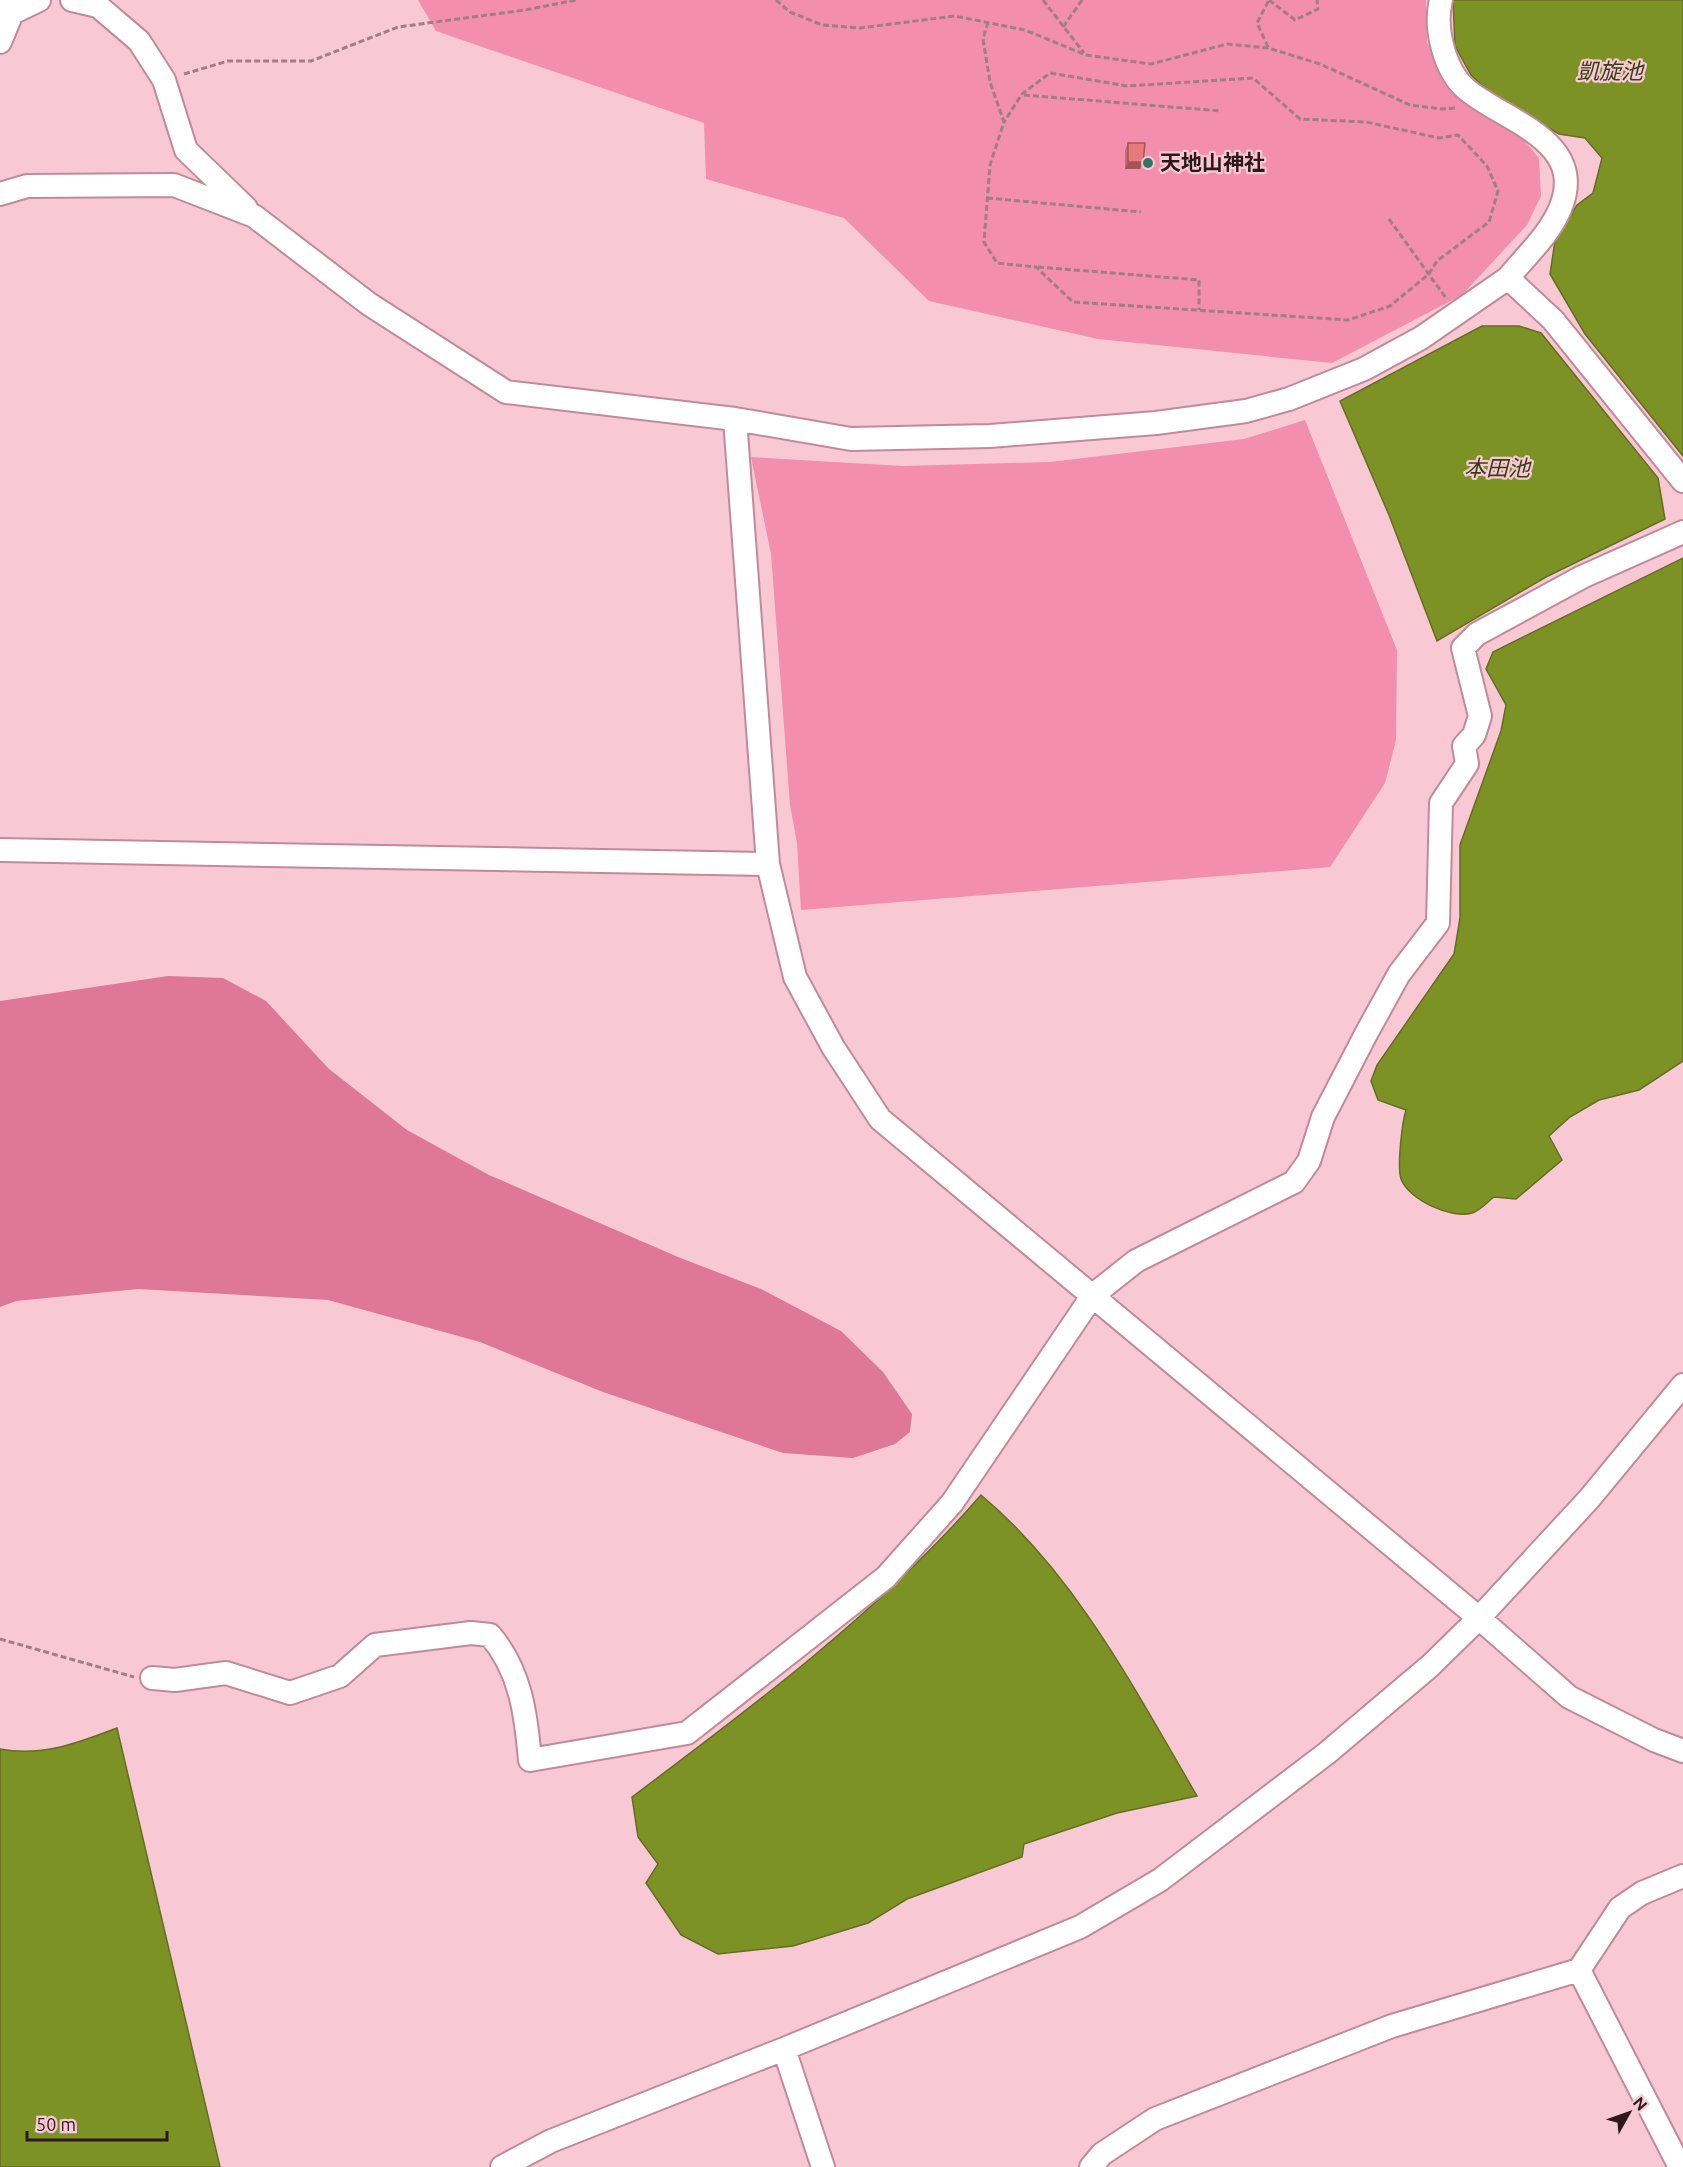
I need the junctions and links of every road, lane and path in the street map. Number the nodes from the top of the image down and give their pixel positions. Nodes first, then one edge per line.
1 (39, 0) edge
2 (72, 0) edge
3 (576, 0) edge
4 (776, 0) edge
5 (1043, 0) edge
6 (1082, 0) edge
7 (1269, 0) edge
8 (1317, 0) edge
9 (1441, 0) edge
10 (7, 6) edge
11 (988, 22) junction
12 (1063, 27) junction
13 (0, 42) edge
14 (1268, 48) junction
15 (1086, 56) junction
16 (164, 80) junction
17 (1022, 94) junction
18 (1486, 105) junction
19 (1221, 111) dead end
20 (1005, 122) junction
21 (0, 194) edge
22 (987, 198) junction
23 (1141, 212) dead end
24 (254, 216) junction
25 (1389, 219) dead end
26 (1036, 267) junction
27 (1429, 274) junction
28 (1508, 278) junction
29 (1199, 310) junction
30 (1458, 314) junction
31 (735, 419) junction
32 (1683, 481) edge
33 (1683, 532) edge
34 (0, 850) edge
35 (768, 864) junction
36 (1093, 1295) junction
37 (1683, 1385) edge
38 (1479, 1618) junction
39 (0, 1639) edge
40 (152, 1678) joint
41 (1683, 1751) edge
42 (1683, 1876) edge
43 (1579, 1970) junction
44 (784, 2049) junction
45 (502, 2167) edge
46 (823, 2167) edge
47 (1091, 2167) edge
48 (1680, 2167) edge

1 - 10 street
2 - 16 street
3 - 16 path
4 - 11 path
5 - 12 path
6 - 12 path
7 - 8 path
7 - 14 path
9 - 18 street
10 - 13 street
11 - 15 path
11 - 20 path
12 - 15 path
14 - 15 path
14 - 18 path
16 - 24 street
17 - 19 path
17 - 20 path
17 - 27 path
18 - 28 street
20 - 22 path
21 - 24 street
22 - 23 path
22 - 26 path
24 - 31 street
25 - 27 path
26 - 29 path
26 - 29 path
27 - 29 path
27 - 30 path
28 - 30 street
28 - 32 street
30 - 31 street
31 - 35 street
33 - 36 street
34 - 35 street
35 - 36 street
36 - 38 street
36 - 40 street
37 - 38 street
38 - 41 street
38 - 44 street
39 - 40 path
42 - 43 street
43 - 47 street
43 - 48 street
44 - 45 street
44 - 46 street

